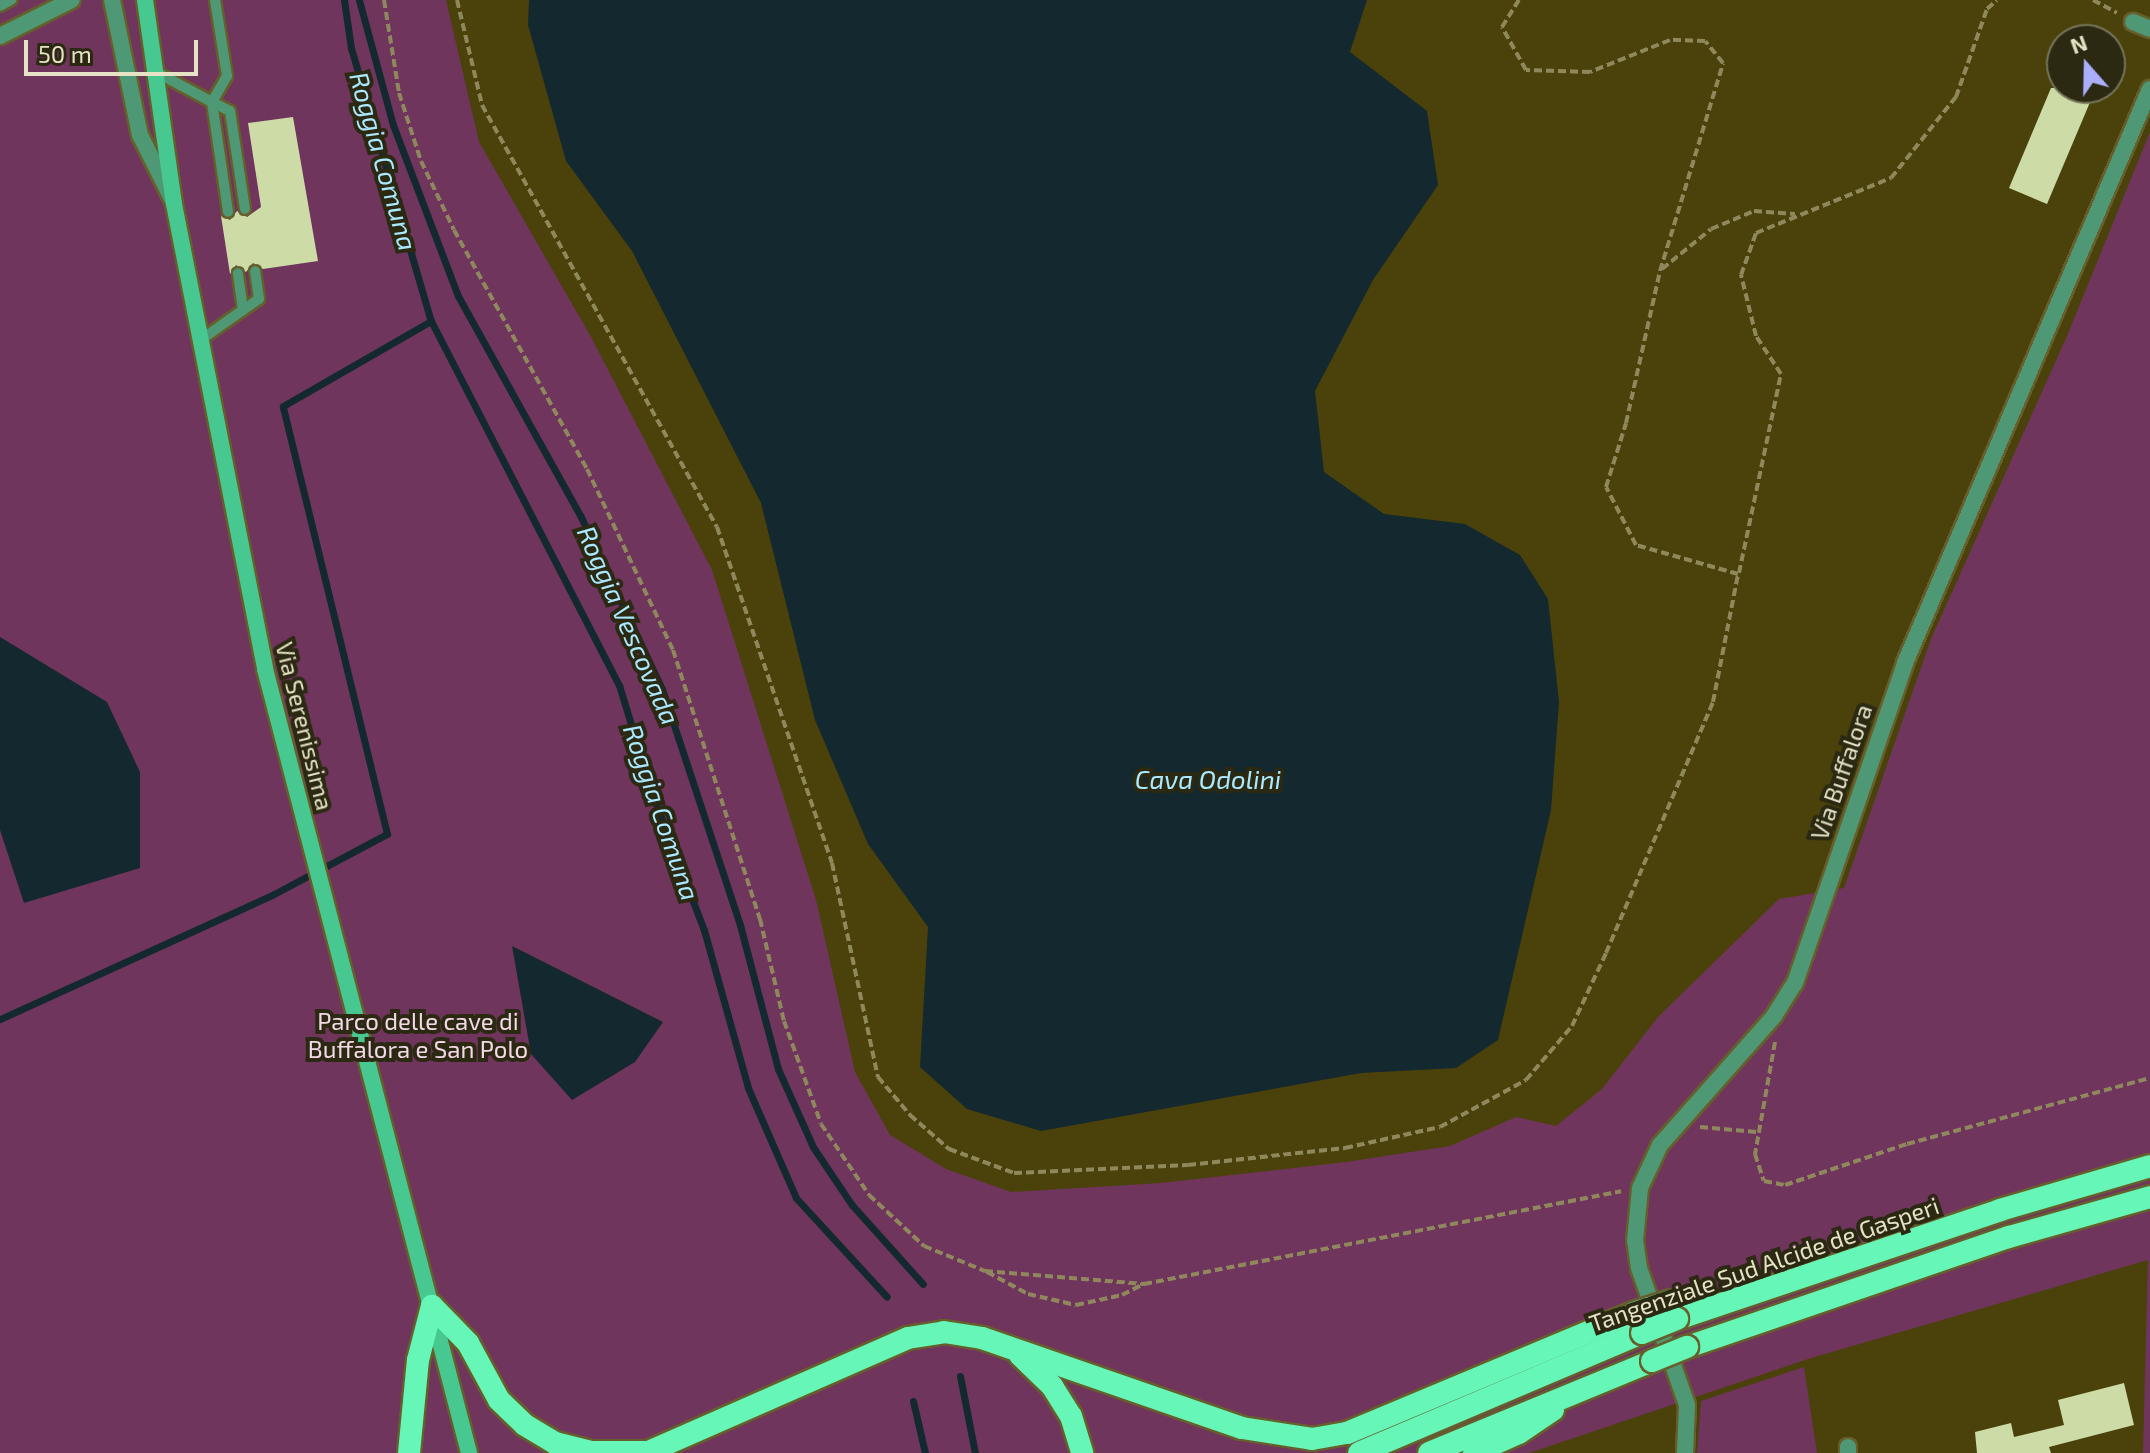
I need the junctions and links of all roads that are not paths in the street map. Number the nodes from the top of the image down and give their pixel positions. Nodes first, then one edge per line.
1 (11, 0) edge
2 (72, 0) edge
3 (112, 0) edge
4 (145, 0) edge
5 (215, 0) edge
6 (0, 6) edge
7 (2133, 22) road end
8 (2150, 29) edge
9 (0, 36) edge
10 (156, 72) junction
11 (2148, 98) edge
12 (212, 102) junction
13 (174, 204) junction
14 (245, 209) dead end
15 (228, 212) dead end
16 (255, 271) dead end
17 (238, 273) dead end
18 (243, 310) junction
19 (199, 341) junction
20 (2150, 1166) edge
21 (2150, 1197) edge
22 (432, 1306) junction
23 (1638, 1323) junction
24 (1013, 1349) junction
25 (1593, 1382) junction
26 (647, 1452) edge
27 (409, 1453) edge
28 (469, 1453) edge
29 (1082, 1453) edge
30 (1359, 1453) edge
31 (1429, 1453) edge
32 (1474, 1453) edge
33 (1685, 1453) edge

1 - 6 lane
2 - 9 street
3 - 13 street
4 - 10 main road, Via Serenissima
5 - 12 lane
7 - 8 street
10 - 12 lane
10 - 13 main road, Via Serenissima
11 - 33 street, Via Buffalora
12 - 14 lane
12 - 15 lane
13 - 19 main road, Via Serenissima
16 - 18 lane
17 - 18 lane
18 - 19 lane
19 - 22 main road, Via Serenissima
20 - 23 highway, Tangenziale Sud Alcide de Gasperi, bridge
21 - 25 highway, bridge
22 - 26 highway
22 - 27 highway
22 - 28 main road, Via Serenissima
23 - 24 highway
23 - 30 highway, Tangenziale Sud Alcide de Gasperi
24 - 26 highway
24 - 29 highway
25 - 31 highway
25 - 32 highway

